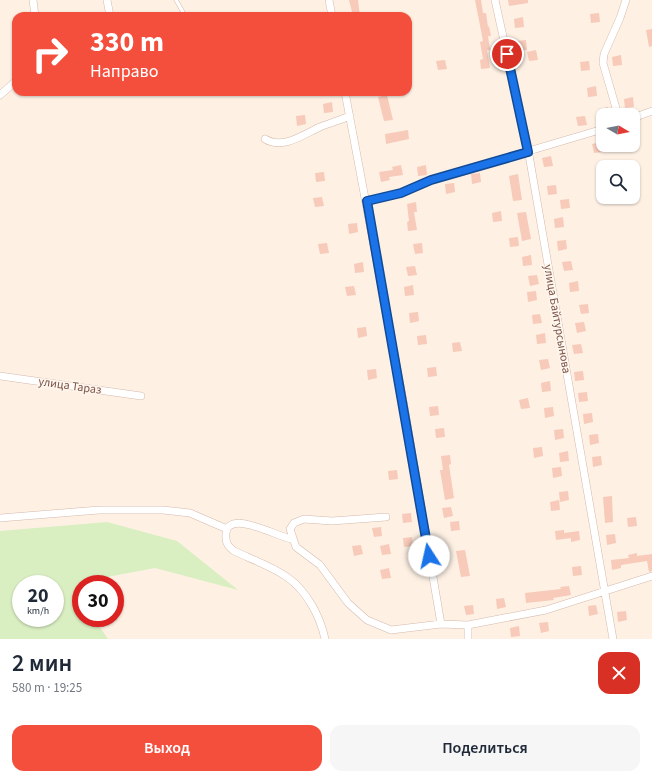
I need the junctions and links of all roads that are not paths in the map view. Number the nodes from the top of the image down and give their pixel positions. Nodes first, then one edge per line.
1 (33, 0) edge
2 (107, 0) edge
3 (176, 0) edge
4 (329, 0) edge
5 (494, 0) edge
6 (626, 0) edge
7 (34, 12) edge
8 (109, 12) edge
9 (183, 12) edge
10 (331, 12) edge
11 (12, 84) edge
12 (0, 95) edge
13 (346, 96) edge
14 (616, 108) edge
15 (652, 111) edge
16 (640, 115) edge
17 (350, 116) junction
18 (596, 131) edge
19 (265, 139) dead end
20 (528, 152) junction
21 (367, 201) junction
22 (0, 376) edge
23 (141, 396) dead end
24 (386, 517) dead end
25 (0, 518) edge
26 (227, 529) junction
27 (292, 539) junction
28 (652, 576) edge
29 (604, 592) junction
30 (441, 624) junction
31 (468, 625) junction
32 (325, 639) edge
33 (468, 639) edge
34 (613, 639) edge

1 - 7 street
2 - 8 street
3 - 9 lane
4 - 10 street
5 - 20 street, улица Байтурсынова
6 - 14 street
11 - 12 street
13 - 17 street
15 - 16 street
17 - 19 street
17 - 21 street
18 - 20 street
20 - 21 street
20 - 29 street, улица Байтурсынова
21 - 30 street
22 - 23 street, улица Тараз
24 - 27 street
25 - 26 street
26 - 27 street
26 - 32 street
27 - 30 street
28 - 29 street
29 - 31 street
29 - 34 street, улица Байтурсынова
30 - 31 street
31 - 33 street

